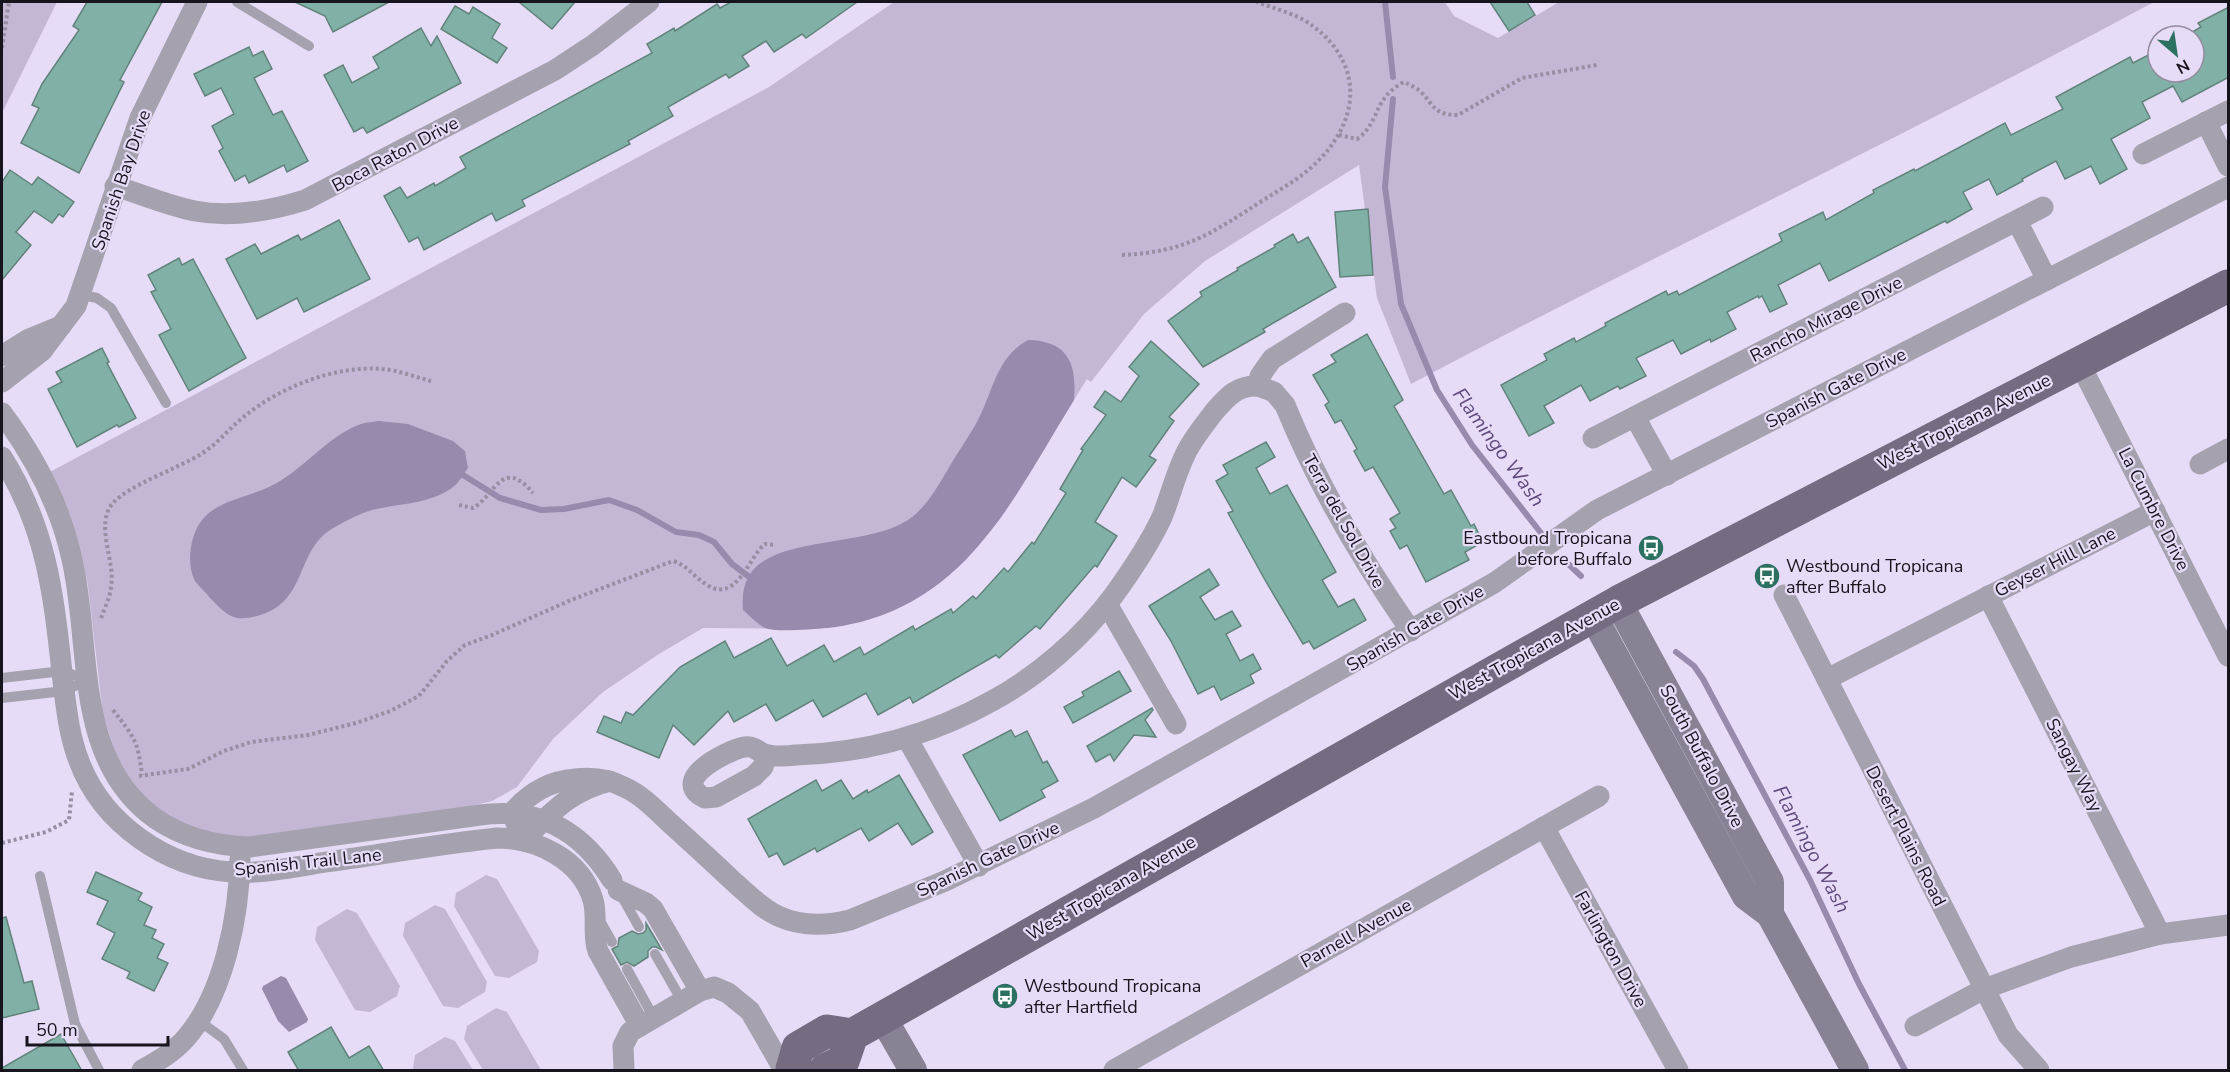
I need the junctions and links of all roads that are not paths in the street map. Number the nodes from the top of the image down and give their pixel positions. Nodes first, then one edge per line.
1 (197, 2) edge
2 (237, 2) edge
3 (649, 2) edge
4 (309, 46) dead end
5 (2229, 111) edge
6 (2206, 123) junction
7 (2143, 154) dead end
8 (2229, 166) edge
9 (115, 186) junction
10 (2229, 187) edge
11 (2043, 207) dead end
12 (2016, 221) junction
13 (2047, 280) junction
14 (2229, 286) edge
15 (82, 295) junction
16 (1346, 313) dead end
17 (62, 326) junction
18 (2, 356) edge
19 (2079, 362) junction
20 (2, 382) edge
21 (1258, 386) junction
22 (166, 403) dead end
23 (2, 413) edge
24 (1635, 417) junction
25 (1593, 438) dead end
26 (2229, 449) edge
27 (2, 457) edge
28 (2200, 464) dead end
29 (1667, 475) junction
30 (2155, 511) junction
31 (1785, 595) dead end
32 (1988, 596) junction
33 (1107, 604) junction
34 (1606, 609) junction
35 (1411, 631) junction
36 (2229, 656) edge
37 (2, 678) edge
38 (1827, 679) junction
39 (88, 680) junction
40 (63, 681) junction
41 (2, 698) edge
42 (1176, 724) dead end
43 (907, 738) junction
44 (766, 755) dead end
45 (610, 781) junction
46 (1599, 796) dead end
47 (512, 813) junction
48 (544, 820) junction
49 (1544, 827) junction
50 (523, 840) junction
51 (240, 847) junction
52 (979, 866) junction
53 (240, 872) junction
54 (40, 876) dead end
55 (615, 885) junction
56 (595, 912) junction
57 (2229, 925) edge
58 (639, 927) dead end
59 (2160, 934) junction
60 (612, 942) dead end
61 (655, 954) dead end
62 (627, 969) dead end
63 (1984, 989) junction
64 (691, 996) junction
65 (883, 1018) junction
66 (198, 1020) junction
67 (647, 1022) junction
68 (1915, 1026) dead end
69 (852, 1035) junction
70 (790, 1070) edge
71 (99, 1071) edge
72 (142, 1071) edge
73 (243, 1071) edge
74 (624, 1071) edge
75 (825, 1071) edge
76 (913, 1071) edge
77 (1114, 1071) edge
78 (1678, 1071) edge
79 (1855, 1071) edge
80 (2039, 1071) edge

1 - 9 street, Spanish Bay Drive
2 - 4 lane
3 - 9 street, Boca Raton Drive
5 - 6 street
6 - 7 street
6 - 8 street
9 - 15 street, Spanish Bay Drive
10 - 13 street, Spanish Gate Drive
11 - 12 street, Rancho Mirage Drive
12 - 13 street
12 - 24 street, Rancho Mirage Drive
13 - 29 street, Spanish Gate Drive
14 - 19 main road, West Tropicana Avenue
15 - 17 street, Spanish Bay Drive
15 - 22 lane
16 - 21 street
17 - 18 street
17 - 20 street, Spanish Bay Drive
19 - 30 street, La Cumbre Drive
19 - 34 main road, West Tropicana Avenue
21 - 33 street
21 - 35 street, Terra del Sol Drive
23 - 39 street, Spanish Trail Lane
24 - 25 street, Rancho Mirage Drive
24 - 29 street
26 - 28 street
27 - 40 street, Spanish Trail Lane
29 - 35 street, Spanish Gate Drive
30 - 32 street, Geyser Hill Lane
30 - 36 street, La Cumbre Drive
31 - 38 street, Desert Plains Road
32 - 38 street, Geyser Hill Lane
32 - 59 street, Sangay Way
33 - 42 street
33 - 43 street
34 - 65 main road, West Tropicana Avenue
34 - 79 main road, South Buffalo Drive
35 - 52 street, Spanish Gate Drive
37 - 40 lane
38 - 63 street, Desert Plains Road
39 - 40 lane
39 - 40 lane
39 - 51 street, Spanish Trail Lane
40 - 41 lane
40 - 53 street, Spanish Trail Lane
43 - 44 street
43 - 52 street
45 - 47 street, Spanish Gate Drive
45 - 48 street
45 - 52 street, Spanish Gate Drive
46 - 49 street, Parnell Avenue
47 - 48 street, Spanish Trail Lane
47 - 50 street
47 - 51 street, Spanish Trail Lane
48 - 50 street
48 - 55 street, Spanish Trail Lane
49 - 77 street, Parnell Avenue
49 - 78 street, Farlington Drive
50 - 53 street, Spanish Trail Lane
50 - 56 street, Spanish Trail Lane
51 - 53 street
53 - 66 street
54 - 71 lane
55 - 58 lane
55 - 64 street, Spanish Trail Lane
56 - 60 lane
56 - 67 street, Spanish Trail Lane
57 - 59 street
59 - 63 street
61 - 64 lane
62 - 67 lane
63 - 68 street
63 - 80 street, Desert Plains Road
64 - 67 street
64 - 70 street
65 - 69 main road, West Tropicana Avenue
65 - 76 main road
66 - 72 street
66 - 73 lane
67 - 74 street
69 - 70 main road
69 - 75 main road

